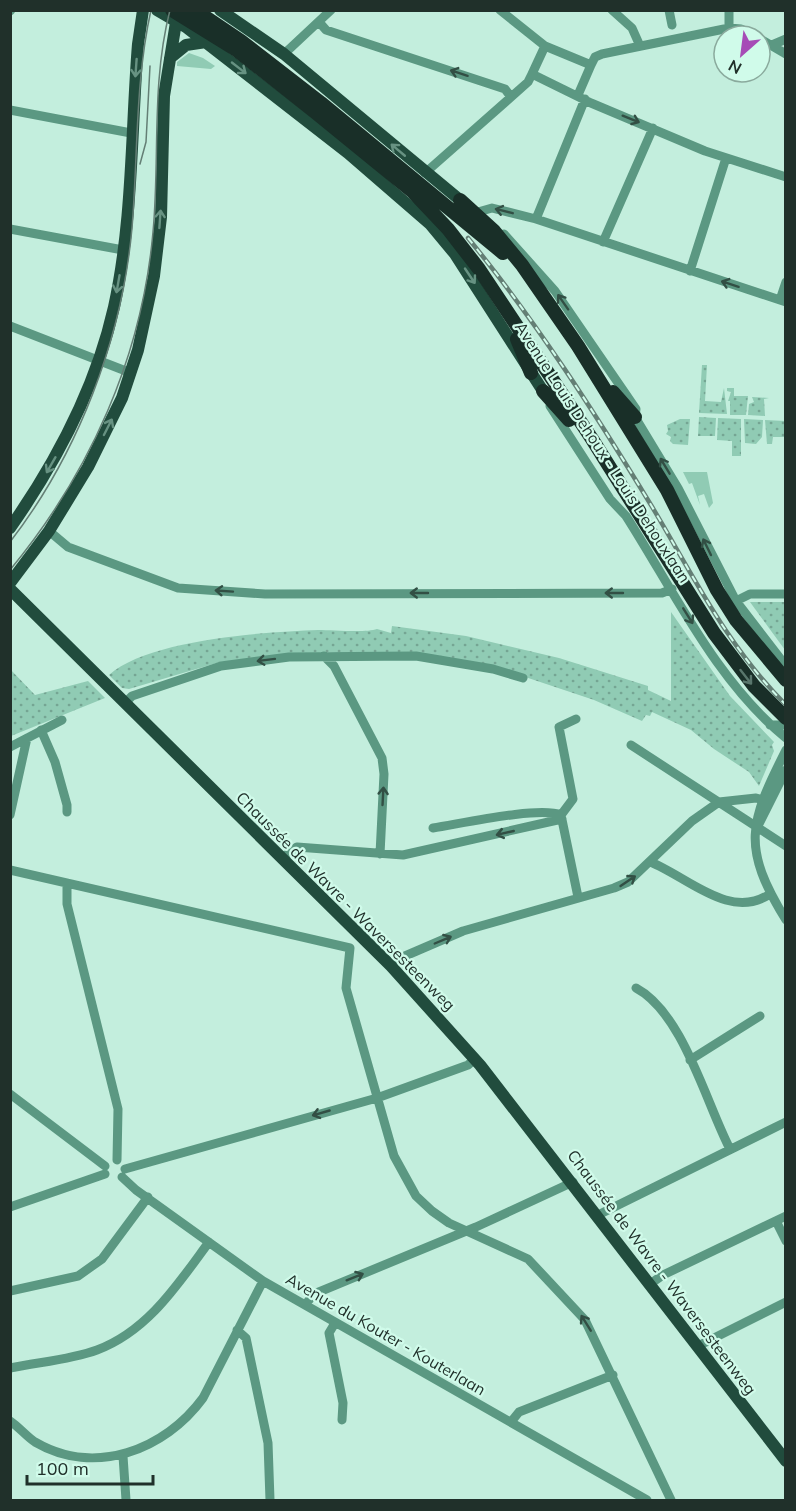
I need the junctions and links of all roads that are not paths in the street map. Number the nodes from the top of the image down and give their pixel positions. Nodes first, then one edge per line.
1 (143, 10) edge
2 (157, 10) edge
3 (195, 10) edge
4 (331, 10) edge
5 (500, 10) edge
6 (612, 10) edge
7 (669, 10) edge
8 (223, 12) edge
9 (175, 14) edge
10 (318, 22) junction
11 (712, 29) edge
12 (673, 31) junction
13 (786, 39) edge
14 (206, 42) junction
15 (772, 45) joint
16 (545, 46) junction
17 (640, 46) junction
18 (284, 54) junction
19 (786, 54) edge
20 (169, 59) junction
21 (591, 65) junction
22 (532, 74) junction
23 (511, 97) junction
24 (582, 97) junction
25 (10, 110) edge
26 (653, 128) junction
27 (131, 133) junction
28 (358, 139) junction
29 (726, 158) junction
30 (425, 173) junction
31 (786, 177) edge
32 (460, 200) junction
33 (478, 212) junction
34 (536, 219) junction
35 (10, 229) edge
36 (603, 242) junction
37 (123, 250) junction
38 (690, 271) junction
39 (786, 282) edge
40 (544, 296) junction
41 (783, 301) edge
42 (509, 317) junction
43 (10, 326) edge
44 (578, 346) junction
45 (97, 361) junction
46 (130, 373) junction
47 (531, 373) junction
48 (543, 391) junction
49 (635, 417) junction
50 (634, 507) junction
51 (10, 528) edge
52 (49, 531) junction
53 (10, 583) edge
54 (10, 589) edge
55 (672, 589) junction
56 (786, 594) edge
57 (736, 601) junction
58 (324, 656) junction
59 (786, 666) edge
60 (523, 678) dead end
61 (786, 681) edge
62 (126, 702) junction
63 (786, 718) edge
64 (576, 719) dead end
65 (62, 720) dead end
66 (770, 725) junction
67 (786, 725) edge
68 (41, 730) junction
69 (27, 738) junction
70 (786, 738) edge
71 (632, 745) dead end
72 (10, 747) edge
73 (786, 750) edge
74 (786, 770) edge
75 (763, 799) junction
76 (719, 802) junction
77 (67, 812) dead end
78 (10, 815) edge
79 (562, 817) junction
80 (433, 828) dead end
81 (757, 828) junction
82 (786, 846) edge
83 (380, 854) junction
84 (282, 858) junction
85 (650, 861) junction
86 (10, 870) edge
87 (67, 883) junction
88 (770, 894) junction
89 (578, 897) junction
90 (786, 920) edge
91 (362, 936) junction
92 (350, 948) junction
93 (391, 966) junction
94 (636, 988) dead end
95 (760, 1016) dead end
96 (475, 1059) junction
97 (690, 1060) junction
98 (10, 1094) edge
99 (377, 1098) junction
100 (786, 1122) edge
101 (730, 1149) junction
102 (117, 1160) junction
103 (105, 1170) junction
104 (124, 1173) junction
105 (573, 1182) junction
106 (148, 1197) junction
107 (10, 1207) edge
108 (598, 1215) junction
109 (786, 1216) edge
110 (776, 1221) junction
111 (464, 1230) junction
112 (786, 1241) edge
113 (209, 1242) junction
114 (263, 1281) junction
115 (650, 1284) junction
116 (10, 1291) edge
117 (786, 1302) edge
118 (305, 1305) junction
119 (335, 1323) junction
120 (237, 1330) junction
121 (698, 1346) junction
122 (10, 1368) edge
123 (613, 1376) junction
124 (342, 1420) dead end
125 (10, 1421) edge
126 (511, 1422) junction
127 (123, 1456) junction
128 (786, 1461) edge
129 (126, 1500) edge
130 (270, 1500) edge
131 (647, 1500) edge
132 (671, 1500) edge

1 -> 27 main road
2 - 9 main road, Avenue Louis Dehoux - Louis Dehouxlaan
3 - 28 highway
4 - 10 street
5 - 16 street
6 - 17 street
7 - 12 street
8 - 14 main road
8 - 18 main road
9 - 14 main road, Avenue Louis Dehoux - Louis Dehouxlaan
9 - 20 main road
9 - 28 highway
10 - 18 street
23 -> 10 street
11 - 12 street
12 - 17 street
13 - 15 street
14 - 20 main road
14 -> 47 main road, Avenue Louis Dehoux - Louis Dehouxlaan
15 - 19 street
16 - 21 street
16 - 22 street
17 - 21 street
30 -> 18 main road
46 -> 20 main road
21 - 24 street
22 - 23 street
22 - 24 street
23 - 30 street
24 -> 26 street
24 - 34 street
25 - 27 street
26 - 29 street
26 - 36 street
27 - 37 main road
28 - 40 highway
28 - 42 highway
29 - 31 street
29 - 38 street
30 - 32 main road
32 - 33 street
32 - 40 highway
34 -> 33 street
49 -> 33 street
34 - 36 street
35 - 37 street
36 - 38 street
37 -> 45 main road
41 -> 38 street
39 - 41 street
40 - 44 highway
42 - 47 highway
42 - 50 highway
43 - 45 street
44 - 49 highway
44 - 61 highway
45 - 46 street
45 -> 51 main road
52 -> 46 main road
47 - 48 main road, Avenue Louis Dehoux - Louis Dehouxlaan
48 - 50 highway
48 - 55 street, Avenue Louis Dehoux - Louis Dehouxlaan
57 -> 49 street
50 -> 63 highway
52 - 53 main road
55 -> 52 street
54 - 62 main road, Chaussée de Wavre - Waversesteenweg
55 -> 66 street, Avenue Louis Dehoux - Louis Dehouxlaan
56 - 57 street
57 - 59 street
58 - 60 street
58 -> 62 street
83 -> 58 street
62 - 84 main road, Chaussée de Wavre - Waversesteenweg
64 - 79 street
65 - 68 street
66 - 67 street
66 - 70 street, Avenue Louis Dehoux - Louis Dehouxlaan
68 - 69 street
68 - 77 street
69 - 72 street
69 - 78 street
71 - 76 street
73 - 75 street
74 - 75 street
75 - 76 street
75 - 81 street
76 - 81 street
76 - 85 street
79 - 80 street
79 -> 83 street
79 - 89 street
81 - 82 street
81 - 88 street
83 - 84 street
84 - 91 main road, Chaussée de Wavre - Waversesteenweg
85 - 88 street
89 -> 85 street
86 - 87 street
87 - 92 street
87 - 102 street
88 - 90 street
93 -> 89 street
91 - 92 street
91 - 93 main road, Chaussée de Wavre - Waversesteenweg
92 - 99 street
93 - 96 main road, Chaussée de Wavre - Waversesteenweg
94 - 97 street
95 - 97 street
96 - 99 street
96 - 105 main road, Chaussée de Wavre - Waversesteenweg
97 - 101 street
98 - 103 street
99 -> 104 street
99 - 111 street
100 - 101 street
101 - 108 street
102 - 103 street
102 - 104 street, Avenue du Kouter - Kouterlaan
103 - 104 street
103 - 107 street
104 - 106 street, Avenue du Kouter - Kouterlaan
105 - 108 main road, Chaussée de Wavre - Waversesteenweg
105 - 111 street
106 - 113 street, Avenue du Kouter - Kouterlaan
106 - 116 street
108 - 115 main road, Chaussée de Wavre - Waversesteenweg
109 - 110 street
110 - 112 street
110 - 115 street
118 -> 111 street
123 -> 111 street
113 - 114 street, Avenue du Kouter - Kouterlaan
113 - 122 street
114 - 118 street, Avenue du Kouter - Kouterlaan
114 - 120 street
115 - 121 main road, Chaussée de Wavre - Waversesteenweg
117 - 121 street
118 - 119 street, Avenue du Kouter - Kouterlaan
119 - 124 street
119 - 126 street, Avenue du Kouter - Kouterlaan
120 - 127 street
120 - 130 street
121 - 128 main road, Chaussée de Wavre - Waversesteenweg
123 - 126 street
123 - 132 street
125 - 127 street
126 - 131 street, Avenue du Kouter - Kouterlaan
127 - 129 street

